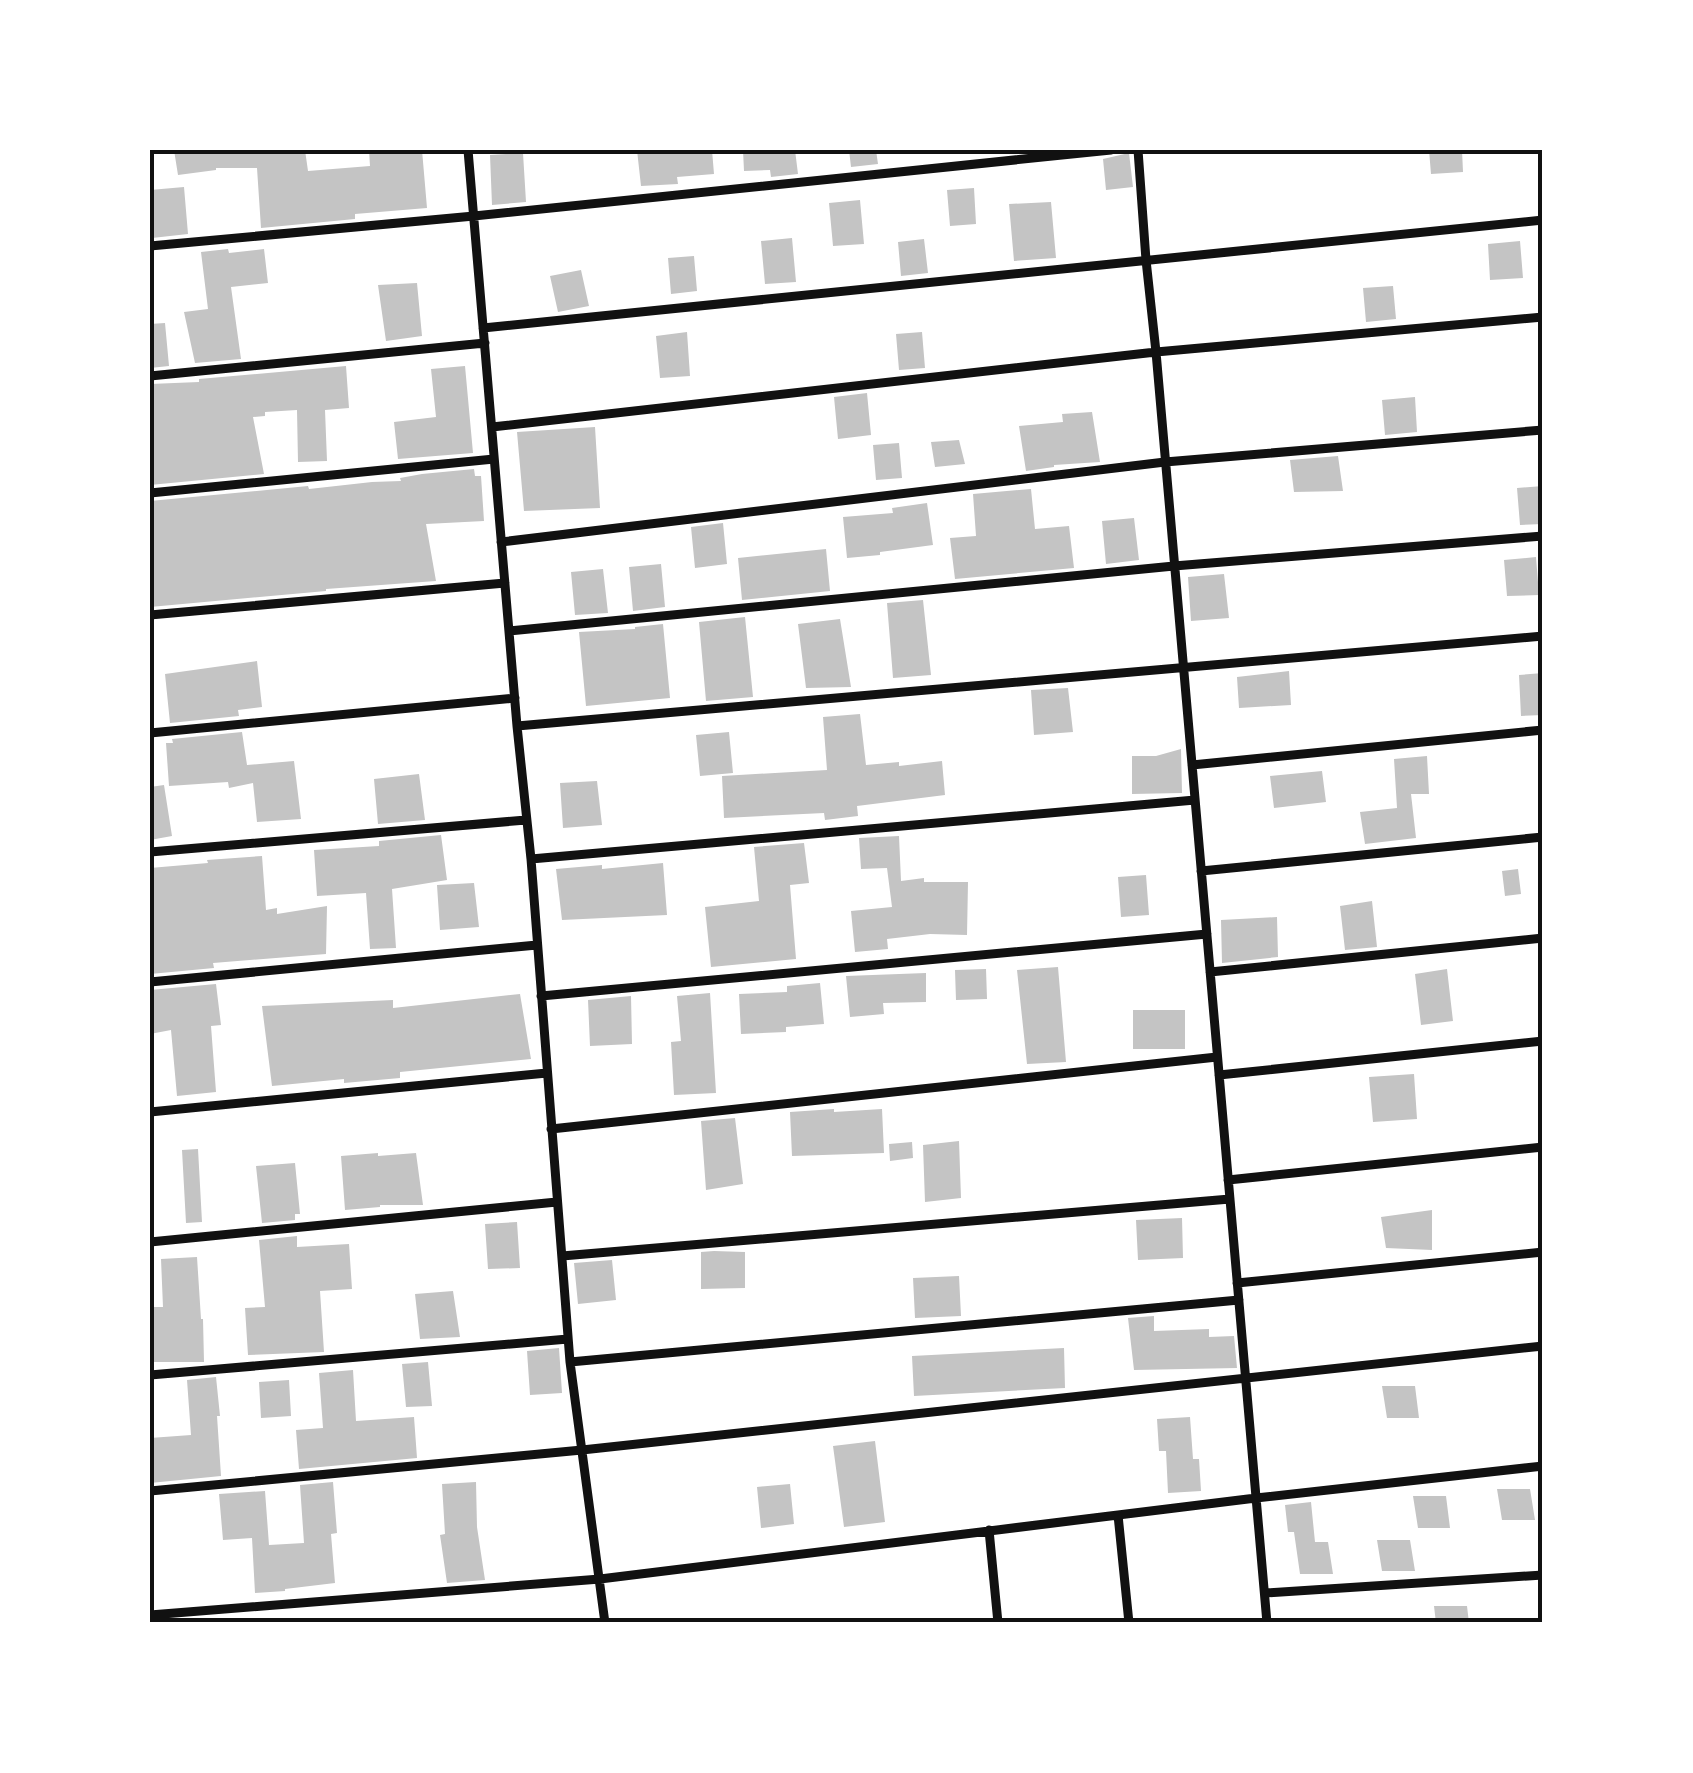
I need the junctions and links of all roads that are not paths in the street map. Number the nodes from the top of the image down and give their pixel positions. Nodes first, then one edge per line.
1 (468, 150) edge
2 (1111, 150) edge
3 (1138, 150) edge
4 (474, 216) junction
5 (1543, 220) edge
6 (150, 246) edge
7 (1146, 260) junction
8 (1543, 317) edge
9 (484, 328) junction
10 (485, 342) junction
11 (1156, 352) junction
12 (150, 376) edge
13 (492, 428) junction
14 (1543, 430) edge
15 (494, 460) junction
16 (1165, 462) junction
17 (150, 493) edge
18 (1543, 536) edge
19 (502, 542) junction
20 (1174, 566) junction
21 (505, 583) junction
22 (150, 615) edge
23 (509, 631) junction
24 (1543, 636) edge
25 (1183, 669) junction
26 (514, 698) junction
27 (517, 726) junction
28 (1543, 730) edge
29 (150, 733) edge
30 (1192, 765) junction
31 (1195, 800) junction
32 (526, 820) junction
33 (1543, 838) edge
34 (150, 852) edge
35 (531, 858) junction
36 (1201, 872) junction
37 (1207, 934) junction
38 (1543, 938) edge
39 (537, 945) junction
40 (1210, 972) junction
41 (150, 982) edge
42 (541, 996) junction
43 (1543, 1041) edge
44 (1218, 1057) junction
45 (547, 1073) junction
46 (1219, 1075) junction
47 (150, 1112) edge
48 (552, 1129) junction
49 (1543, 1147) edge
50 (1228, 1180) junction
51 (1230, 1199) junction
52 (558, 1202) junction
53 (150, 1242) edge
54 (1543, 1252) edge
55 (562, 1256) junction
56 (1237, 1282) junction
57 (1239, 1300) junction
58 (568, 1338) junction
59 (1543, 1346) edge
60 (570, 1362) junction
61 (150, 1375) edge
62 (1246, 1379) junction
63 (582, 1450) junction
64 (1543, 1466) edge
65 (150, 1491) edge
66 (1256, 1498) junction
67 (1118, 1515) junction
68 (988, 1530) junction
69 (1543, 1574) edge
70 (600, 1578) junction
71 (1265, 1593) junction
72 (150, 1615) edge
73 (605, 1623) edge
74 (998, 1623) edge
75 (1129, 1623) edge
76 (1267, 1623) edge

1 - 4 street
2 - 4 street
3 - 7 street
4 - 6 street
4 - 9 street
5 - 7 street
7 - 9 street
7 - 11 street
8 - 11 street
9 - 10 street
10 - 12 street
10 - 13 street
11 - 13 street
11 - 16 street
13 - 15 street
14 - 16 street
15 - 17 street
15 - 19 street
16 - 19 street
16 - 20 street
18 - 20 street
19 - 21 street
20 - 23 street
20 - 25 street
21 - 22 street
21 - 23 street
23 - 26 street
24 - 25 street
25 - 27 street
25 - 30 street
26 - 27 street
26 - 29 street
27 - 32 street
28 - 30 street
30 - 31 street
31 - 35 street
31 - 36 street
32 - 34 street
32 - 35 street
33 - 36 street
35 - 39 street
36 - 37 street
37 - 40 street
37 - 42 street
38 - 40 street
39 - 41 street
39 - 42 street
40 - 44 street
42 - 45 street
43 - 46 street
44 - 46 street
44 - 48 street
45 - 47 street
45 - 48 street
46 - 50 street
48 - 52 street
49 - 50 street
50 - 51 street
51 - 55 street
51 - 56 street
52 - 53 street
52 - 55 street
54 - 56 street
55 - 58 street
56 - 57 street
57 - 60 street
57 - 62 street
58 - 60 street
58 - 61 street
59 - 62 street
60 - 63 street
62 - 63 street
62 - 66 street
63 - 65 street
63 - 70 street
64 - 66 street
66 - 67 street
66 - 71 street
67 - 68 street
67 - 75 street
68 - 70 street
68 - 74 street
69 - 71 street
70 - 72 street
70 - 73 street
71 - 76 street

